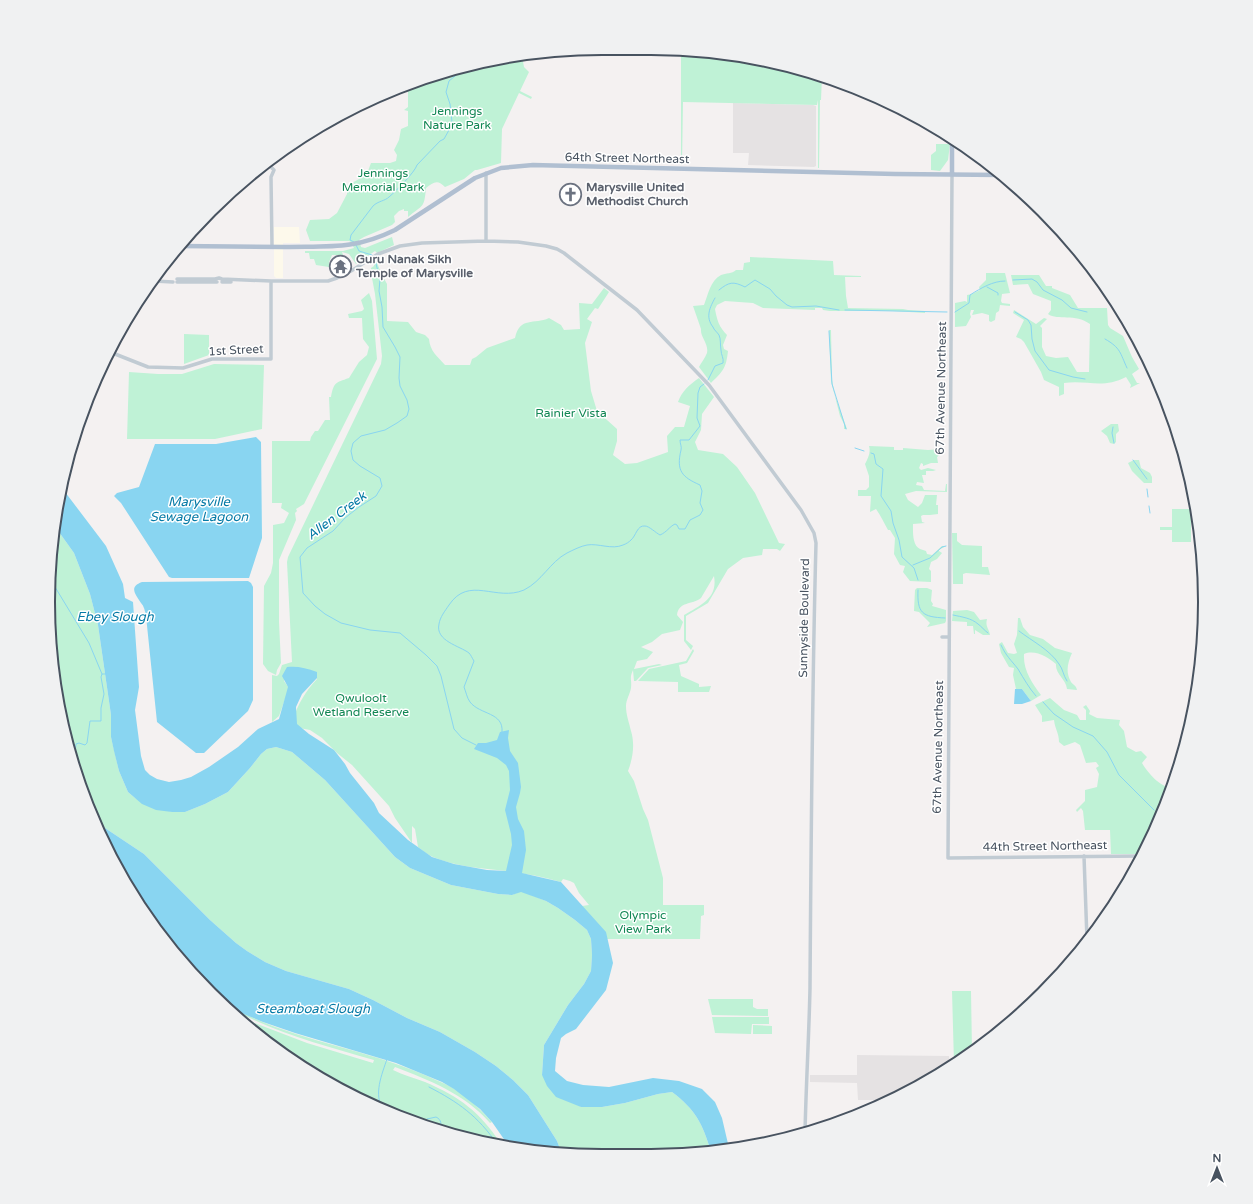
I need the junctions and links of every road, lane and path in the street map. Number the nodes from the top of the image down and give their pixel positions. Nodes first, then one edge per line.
1 (952, 145) edge
2 (271, 167) edge
3 (486, 173) junction
4 (952, 175) junction
5 (993, 175) edge
6 (486, 241) junction
7 (187, 246) edge
8 (272, 247) junction
9 (160, 280) edge
10 (271, 282) junction
11 (114, 354) edge
12 (942, 637) dead end
13 (949, 637) junction
14 (1084, 856) junction
15 (1136, 856) edge
16 (948, 858) joint
17 (1087, 933) edge
18 (805, 1126) edge

1 - 4 main road, 67th Avenue Northeast
2 - 8 street
3 - 4 main road, 64th Street Northeast
3 - 6 street
3 - 8 main road, 64th Street Northeast
4 - 5 main road, 64th Street Northeast
4 - 13 street, 67th Avenue Northeast
6 - 10 street, Sunnyside Boulevard
6 - 18 street, Sunnyside Boulevard
7 - 8 main road, 64th Street Northeast
9 - 10 street, Sunnyside Boulevard
10 - 11 street, 1st Street
12 - 13 street
13 - 16 street, 67th Avenue Northeast
14 - 15 street, 44th Street Northeast
14 - 16 street, 44th Street Northeast
14 - 17 street

